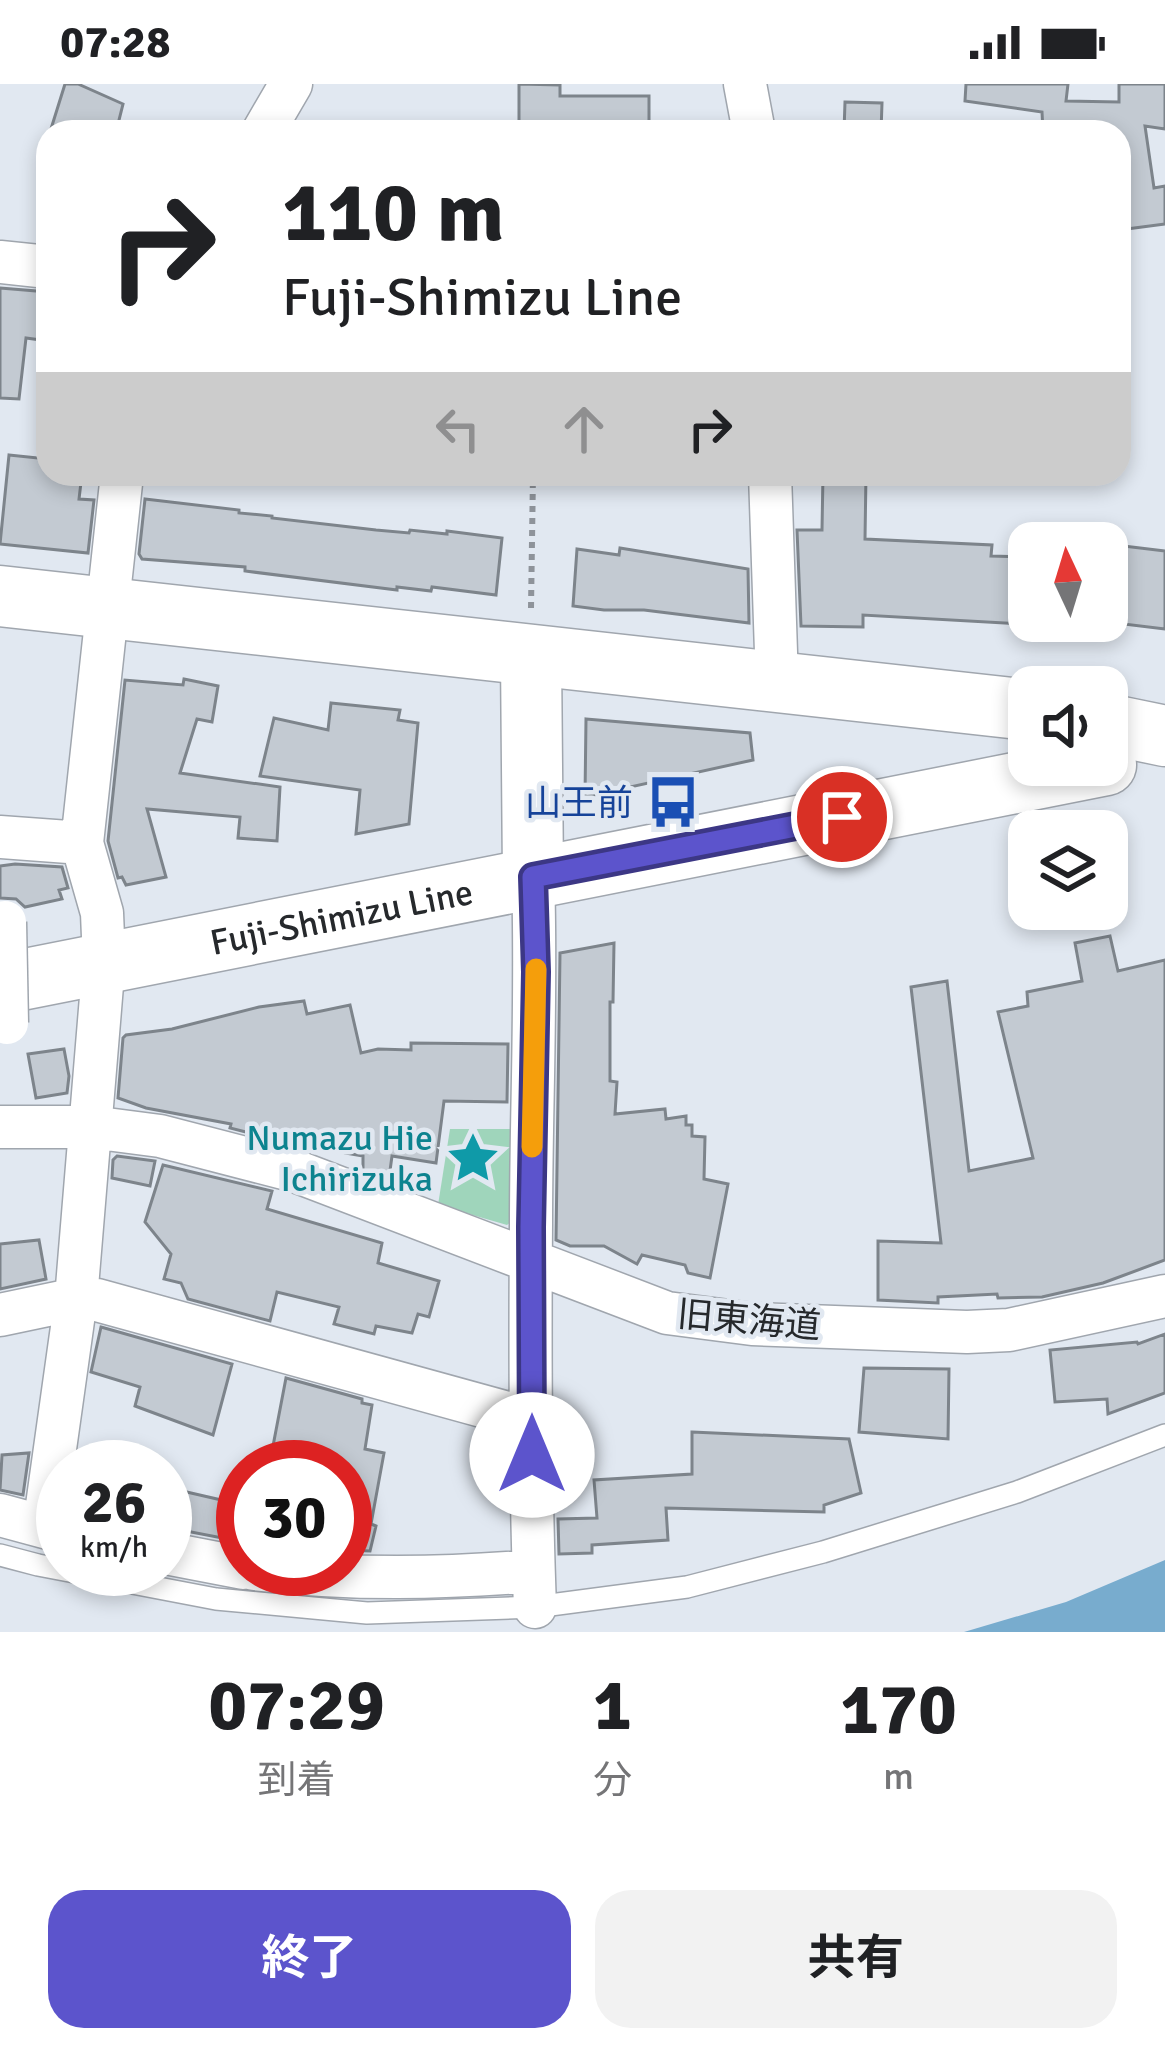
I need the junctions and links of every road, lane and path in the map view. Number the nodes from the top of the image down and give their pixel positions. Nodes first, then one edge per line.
1 (291, 84) edge
2 (745, 84) edge
3 (270, 120) edge
4 (752, 120) edge
5 (0, 262) edge
6 (36, 266) edge
7 (121, 486) edge
8 (533, 486) edge
9 (770, 486) edge
10 (0, 596) edge
11 (109, 607) junction
12 (530, 656) junction
13 (777, 682) junction
14 (1008, 708) edge
15 (1128, 728) edge
16 (1165, 736) edge
17 (1165, 754) edge
18 (1128, 761) edge
19 (1008, 784) edge
20 (0, 837) edge
21 (82, 843) junction
22 (533, 877) junction
23 (4, 922) dead end
24 (104, 961) junction
25 (4, 1004) edge
26 (0, 1127) edge
27 (91, 1127) junction
28 (532, 1260) junction
29 (1165, 1296) edge
30 (76, 1299) junction
31 (0, 1315) edge
32 (532, 1420) junction
33 (1165, 1435) edge
34 (63, 1440) edge
35 (0, 1515) edge
36 (36, 1524) edge
37 (0, 1556) edge
38 (372, 1577) edge
39 (534, 1589) junction

1 - 3 street
2 - 4 street
5 - 6 street
7 - 11 street
8 - 12 path
9 - 13 street
10 - 11 street
11 - 12 street
11 - 21 street
12 - 13 street
12 - 22 street
13 - 14 street
15 - 16 street
17 - 18 street, Fuji-Shimizu Line
19 - 22 street, Fuji-Shimizu Line
20 - 21 street
21 - 24 street
22 - 24 street, Fuji-Shimizu Line
22 - 28 street
23 - 25 street, bridge
24 - 25 street, Fuji-Shimizu Line
24 - 27 street
26 - 27 street, 旧東海道
27 - 28 street, 旧東海道
27 - 30 street
28 - 29 street, 旧東海道
28 - 32 street
30 - 31 street
30 - 32 street
30 - 34 street
32 - 39 street
33 - 39 lane
35 - 36 street
37 - 39 lane
38 - 39 street

